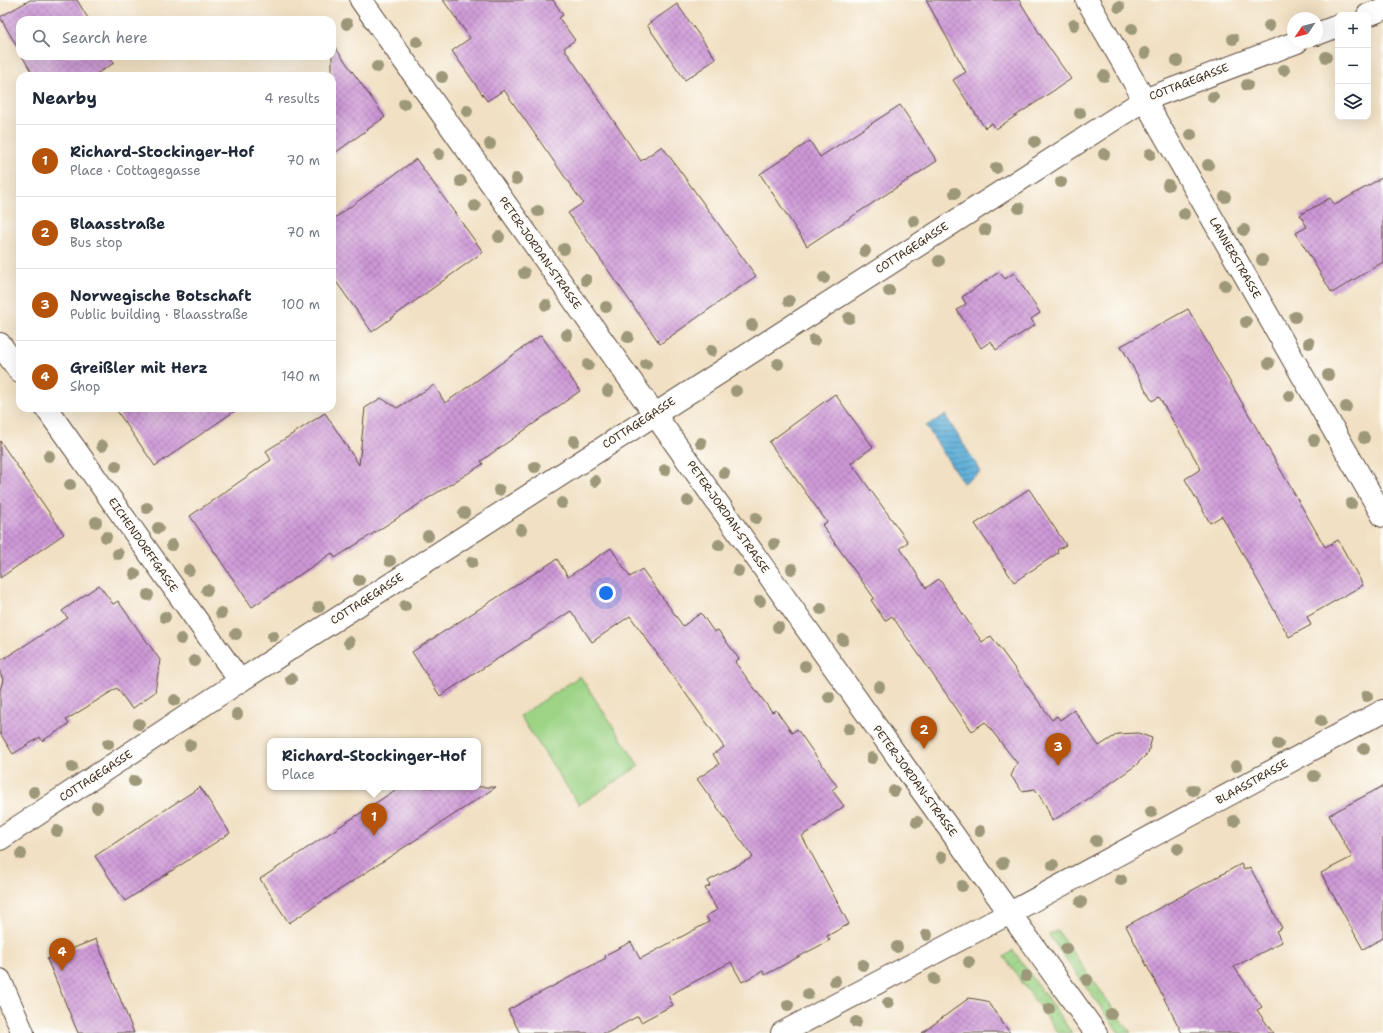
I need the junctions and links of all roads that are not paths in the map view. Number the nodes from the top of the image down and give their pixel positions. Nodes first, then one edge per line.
1 (362, 0) edge
2 (1087, 0) edge
3 (1383, 10) edge
4 (1371, 14) edge
5 (1335, 27) edge
6 (1323, 32) edge
7 (1287, 46) edge
8 (1144, 100) junction
9 (0, 344) edge
10 (16, 366) edge
11 (49, 412) edge
12 (654, 414) junction
13 (1383, 516) edge
14 (240, 681) junction
15 (1383, 711) edge
16 (0, 839) edge
17 (1010, 913) junction
18 (0, 980) edge
19 (23, 1033) edge
20 (782, 1033) edge
21 (1096, 1033) edge

1 - 12 street, PETER-JORDAN-STRASSE
2 - 8 street, LANNERSTRASSE
3 - 4 street
5 - 6 street
7 - 8 street, COTTAGEGASSE
8 - 12 street, COTTAGEGASSE
8 - 13 street, LANNERSTRASSE
9 - 10 street
11 - 14 street, EICHENDORFFGASSE
12 - 14 street, COTTAGEGASSE
12 - 17 street, PETER-JORDAN-STRASSE
14 - 16 street, COTTAGEGASSE
15 - 17 street, BLAASSTRASSE
17 - 20 street, BLAASSTRASSE
17 - 21 street, PETER-JORDAN-STRASSE
18 - 19 street

